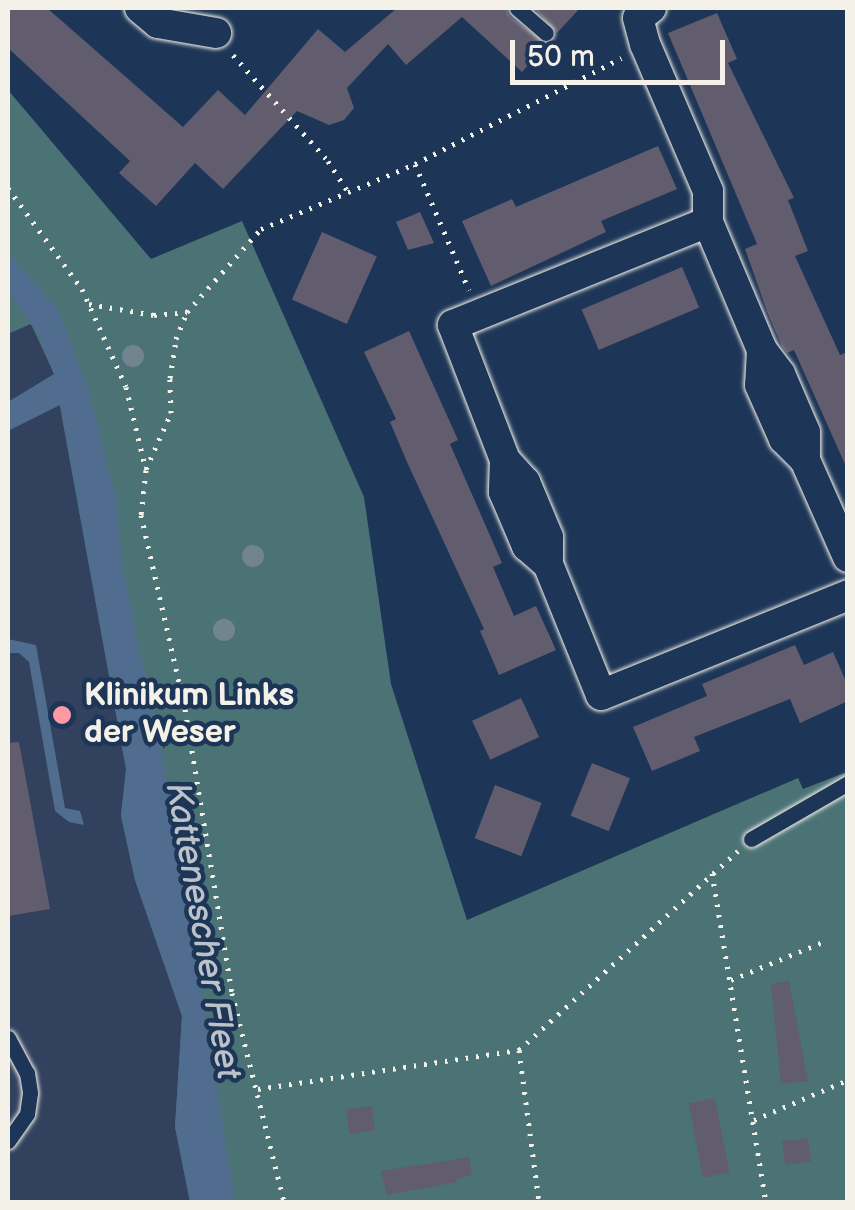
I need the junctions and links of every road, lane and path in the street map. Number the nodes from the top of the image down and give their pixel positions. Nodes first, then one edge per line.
1 (140, 8) edge
2 (517, 8) edge
3 (651, 8) edge
4 (216, 33) joint
5 (546, 33) dead end
6 (645, 44) junction
7 (415, 164) junction
8 (8, 188) edge
9 (347, 190) junction
10 (708, 222) junction
11 (89, 304) junction
12 (188, 312) junction
13 (479, 314) junction
14 (146, 470) junction
15 (848, 557) edge
16 (848, 595) edge
17 (848, 783) edge
18 (751, 839) joint
19 (712, 873) junction
20 (824, 940) dead end
21 (731, 980) junction
22 (8, 1038) edge
23 (519, 1050) junction
24 (848, 1080) edge
25 (258, 1089) junction
26 (753, 1120) junction
27 (8, 1141) edge
28 (284, 1202) edge
29 (539, 1202) edge
30 (766, 1202) edge

1 - 4 street
2 - 5 lane
3 - 6 street
4 - 9 path
6 - 7 path
6 - 10 street
7 - 9 path
7 - 13 path
8 - 11 path
9 - 12 path
10 - 13 street
10 - 15 street
11 - 12 path
11 - 14 path
12 - 14 path
13 - 16 street
14 - 25 path
17 - 18 lane
18 - 19 path
19 - 21 path
19 - 23 path
20 - 21 path
21 - 26 path
22 - 27 lane
23 - 25 path
23 - 29 path
24 - 26 path
25 - 28 path
26 - 30 path

